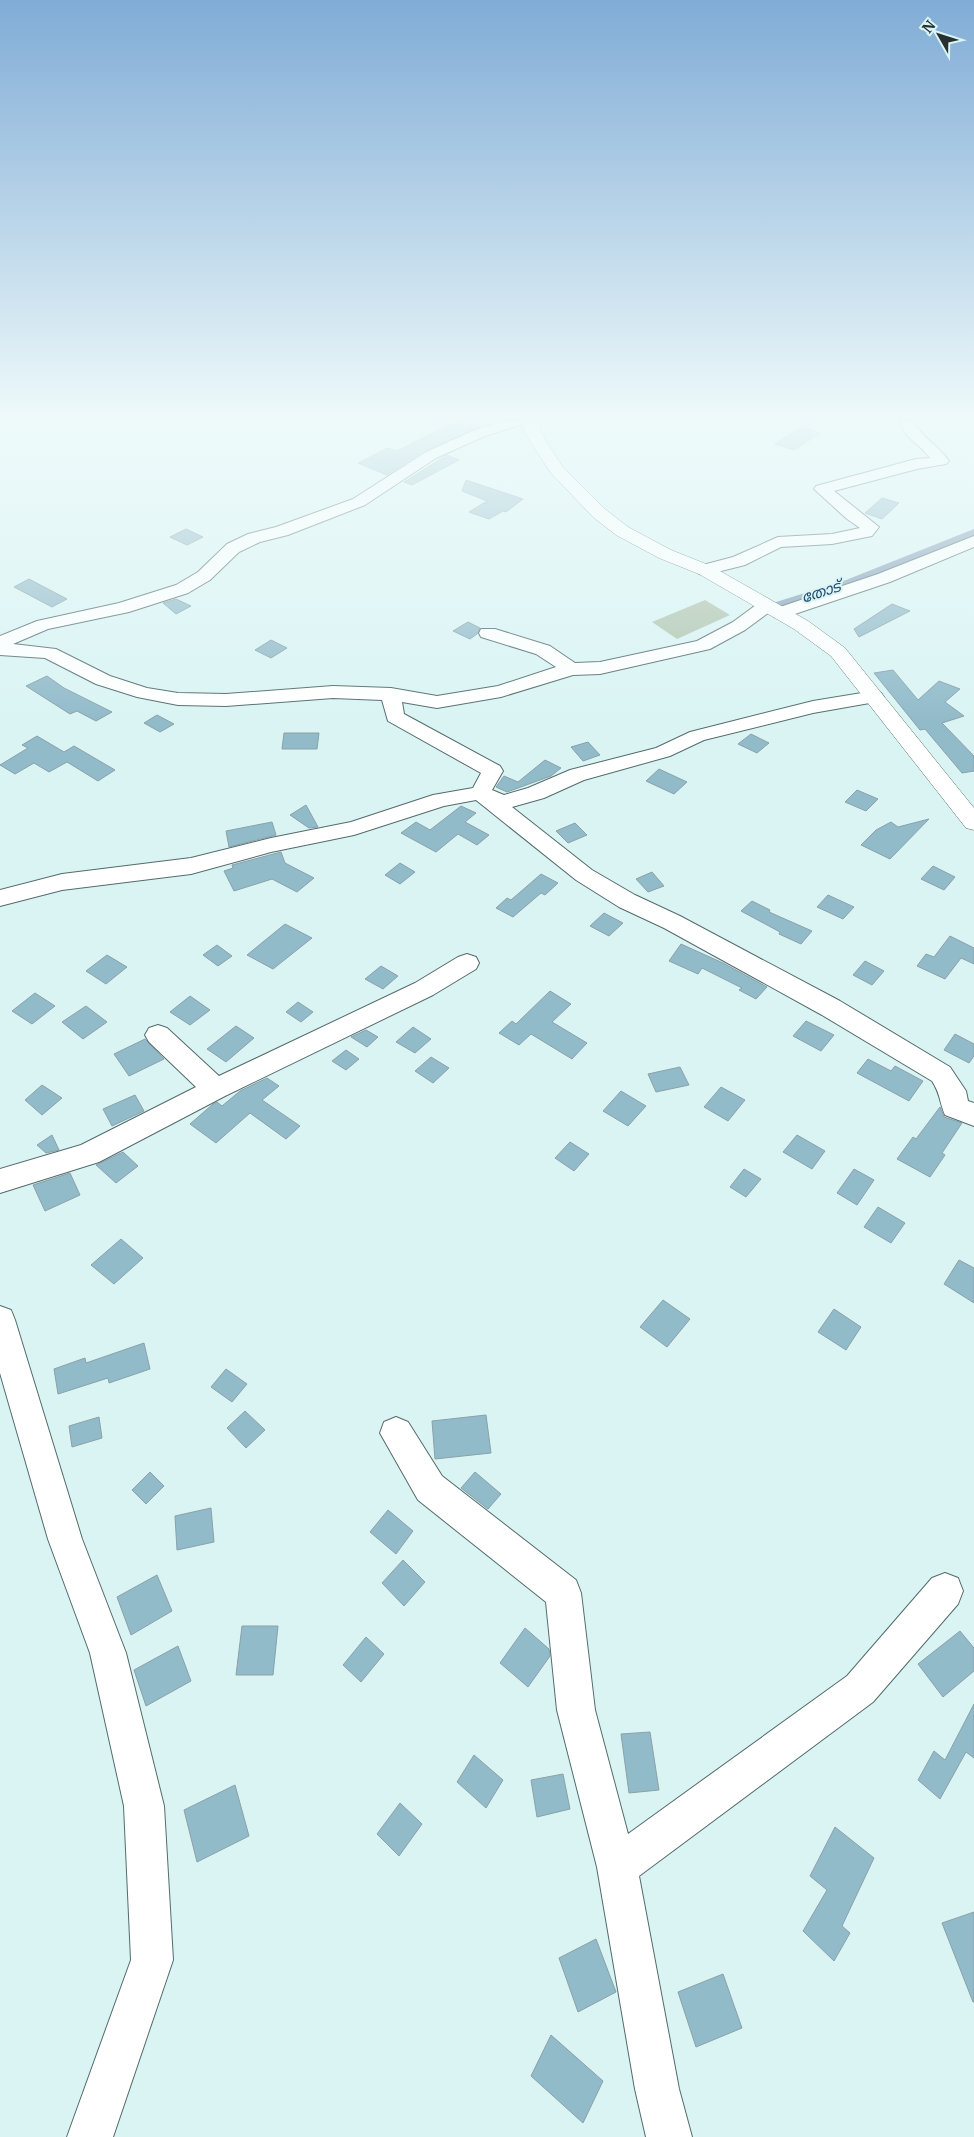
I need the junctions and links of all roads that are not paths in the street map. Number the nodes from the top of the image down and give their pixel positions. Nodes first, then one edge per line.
1 (309, 521) edge
2 (609, 521) edge
3 (861, 521) edge
4 (974, 541) edge
5 (705, 570) junction
6 (773, 610) junction
7 (488, 633) dead end
8 (0, 643) edge
9 (0, 649) edge
10 (572, 669) junction
11 (390, 694) junction
12 (874, 697) junction
13 (480, 793) junction
14 (971, 812) edge
15 (0, 898) edge
16 (467, 963) dead end
17 (158, 1034) dead end
18 (216, 1089) junction
19 (974, 1115) edge
20 (0, 1181) edge
21 (0, 1320) edge
22 (396, 1433) dead end
23 (945, 1591) dead end
24 (617, 1867) junction
25 (90, 2137) edge
26 (669, 2137) edge

1 - 8 street
2 - 5 main road
3 - 5 street
4 - 6 street
5 - 6 main road
6 - 10 street
6 - 12 main road
7 - 10 street
9 - 11 street
10 - 11 street
11 - 13 street
12 - 13 street
12 - 14 main road
13 - 15 street
13 - 19 street
16 - 18 street
17 - 18 street
18 - 20 street
21 - 25 street
22 - 24 street
23 - 24 street
24 - 26 street

